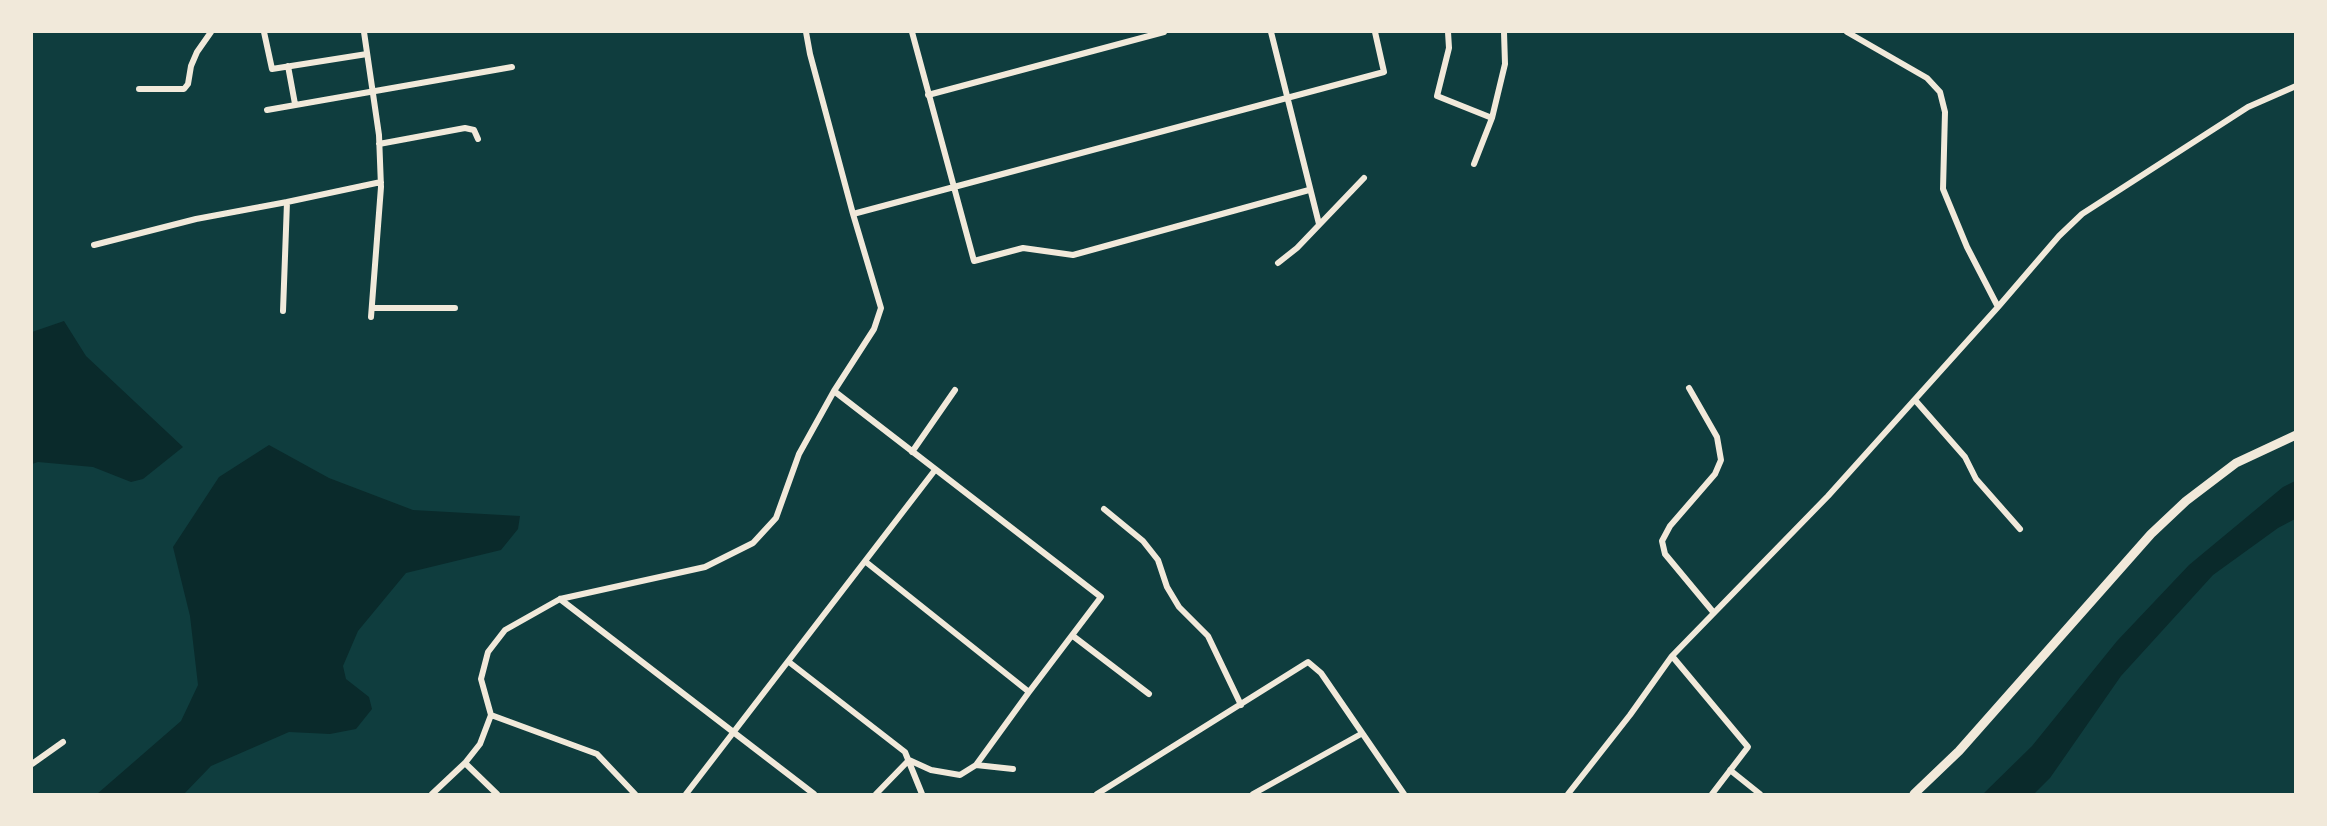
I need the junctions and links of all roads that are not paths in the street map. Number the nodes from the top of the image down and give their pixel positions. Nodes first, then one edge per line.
1 (211, 32) edge
2 (264, 32) edge
3 (364, 32) edge
4 (806, 32) edge
5 (912, 32) edge
6 (1164, 32) edge
7 (1271, 32) edge
8 (1375, 32) edge
9 (1448, 32) edge
10 (1504, 32) edge
11 (1847, 32) edge
12 (367, 54) junction
13 (288, 66) junction
14 (512, 68) dead end
15 (2295, 86) edge
16 (139, 89) dead end
17 (373, 92) junction
18 (928, 95) junction
19 (1286, 98) junction
20 (295, 104) junction
21 (267, 110) dead end
22 (1492, 118) junction
23 (478, 139) dead end
24 (379, 144) junction
25 (1474, 164) dead end
26 (1364, 178) dead end
27 (381, 182) junction
28 (954, 188) junction
29 (1309, 190) junction
30 (287, 202) junction
31 (853, 214) junction
32 (1319, 224) junction
33 (94, 245) dead end
34 (1278, 263) dead end
35 (1998, 307) junction
36 (372, 308) junction
37 (455, 308) dead end
38 (283, 311) dead end
39 (371, 317) dead end
40 (1689, 388) dead end
41 (955, 390) dead end
42 (834, 391) junction
43 (1915, 400) junction
44 (2295, 435) edge
45 (912, 452) junction
46 (934, 470) junction
47 (1104, 509) dead end
48 (2020, 530) dead end
49 (866, 562) junction
50 (560, 599) junction
51 (1714, 613) junction
52 (1072, 636) junction
53 (1672, 656) junction
54 (789, 662) junction
55 (1029, 692) junction
56 (1149, 694) dead end
57 (1241, 705) junction
58 (491, 715) junction
59 (733, 732) junction
60 (1361, 734) junction
61 (63, 742) dead end
62 (909, 760) junction
63 (465, 763) junction
64 (32, 764) edge
65 (976, 765) junction
66 (1013, 768) dead end
67 (1730, 770) junction
68 (432, 795) edge
69 (497, 795) edge
70 (635, 795) edge
71 (686, 795) edge
72 (814, 795) edge
73 (876, 795) edge
74 (922, 795) edge
75 (1097, 795) edge
76 (1253, 795) edge
77 (1404, 795) edge
78 (1568, 795) edge
79 (1712, 795) edge
80 (1760, 795) edge
81 (1914, 795) edge

1 - 16 street
2 - 13 street
3 - 12 street
4 - 31 street
5 - 18 street
6 - 18 street
7 - 19 street
8 - 19 street
9 - 22 street
10 - 22 street
11 - 35 street
12 - 13 street
12 - 17 street
13 - 20 street
14 - 17 street
15 - 35 street
17 - 20 street
17 - 24 street
18 - 28 street
19 - 28 street
19 - 29 street
20 - 21 street
22 - 25 street
23 - 24 street
24 - 27 street
26 - 32 street
27 - 30 street
27 - 36 street
28 - 29 street
28 - 31 street
29 - 32 street
30 - 33 street
30 - 38 street
31 - 42 street
32 - 34 street
35 - 43 street
36 - 37 street
36 - 39 street
40 - 51 street
41 - 45 street
42 - 45 street
42 - 50 street
43 - 48 street
43 - 51 street
44 - 81 street
45 - 46 street
46 - 49 street
46 - 52 street
47 - 57 street
49 - 54 street
49 - 55 street
50 - 58 street
50 - 59 street
51 - 53 street
52 - 55 street
52 - 56 street
53 - 67 street
53 - 78 street
54 - 59 street
54 - 62 street
55 - 65 street
57 - 60 street
57 - 75 street
58 - 63 street
58 - 70 street
59 - 71 street
59 - 72 street
60 - 76 street
60 - 77 street
61 - 64 street
62 - 65 street
62 - 73 street
62 - 74 street
63 - 68 street
63 - 69 street
65 - 66 street
67 - 79 street
67 - 80 street

